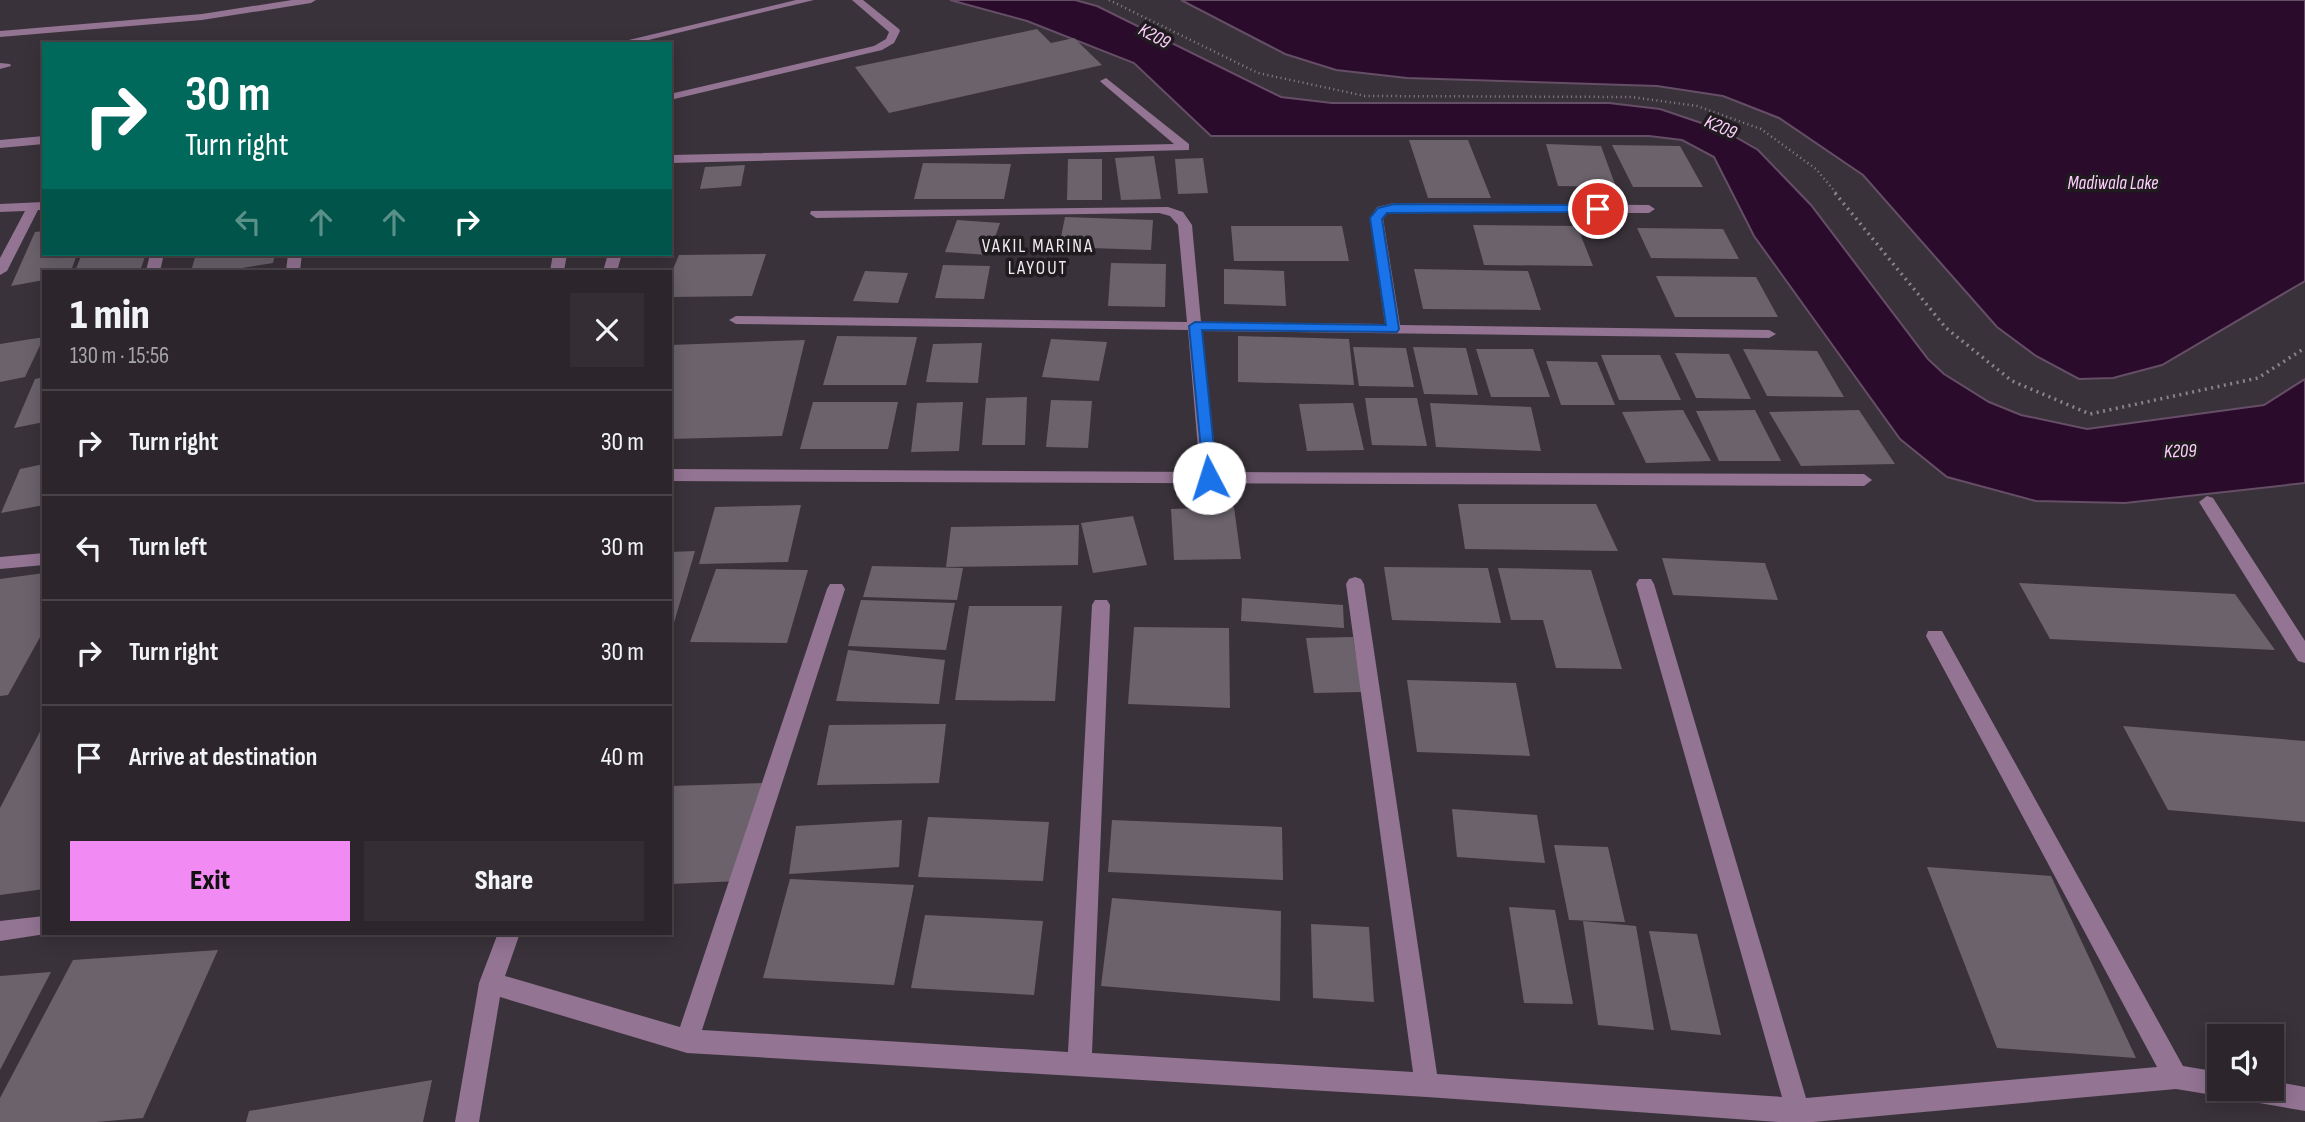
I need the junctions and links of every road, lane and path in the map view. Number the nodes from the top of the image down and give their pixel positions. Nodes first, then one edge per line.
1 (311, 0) edge
2 (809, 0) edge
3 (857, 0) edge
4 (1109, 0) edge
5 (0, 34) edge
6 (626, 42) edge
7 (1106, 80) dead end
8 (672, 97) edge
9 (42, 140) edge
10 (0, 144) edge
11 (672, 159) edge
12 (39, 206) edge
13 (0, 208) edge
14 (1649, 209) dead end
15 (816, 214) dead end
16 (0, 271) edge
17 (736, 320) dead end
18 (1195, 326) junction
19 (1393, 329) junction
20 (1769, 334) dead end
21 (2305, 348) edge
22 (672, 475) edge
23 (1209, 478) junction
24 (1864, 480) dead end
25 (2207, 502) dead end
26 (42, 559) edge
27 (0, 563) edge
28 (1354, 584) dead end
29 (1645, 584) dead end
30 (835, 589) dead end
31 (1101, 605) dead end
32 (1935, 636) dead end
33 (2305, 656) edge
34 (42, 926) edge
35 (0, 931) edge
36 (508, 935) edge
37 (491, 984) junction
38 (687, 1041) junction
39 (1079, 1065) junction
40 (2176, 1077) junction
41 (2207, 1082) edge
42 (1427, 1085) junction
43 (2284, 1095) edge
44 (2305, 1099) edge
45 (1798, 1111) junction
46 (467, 1122) edge

1 - 5 street
2 - 6 street
3 - 8 street
4 - 21 path
7 - 11 street
9 - 10 street
12 - 13 street
12 - 16 street
14 - 19 street
15 - 18 street
17 - 18 street
18 - 19 street
18 - 23 street
19 - 20 street
22 - 23 street
23 - 24 street
25 - 33 street
26 - 27 street
28 - 42 street
29 - 45 street
30 - 38 street
31 - 39 street
32 - 40 street
34 - 35 street
36 - 37 street
37 - 38 street
37 - 46 street
38 - 39 street
39 - 42 street
40 - 41 street
40 - 45 street
42 - 45 street
43 - 44 street

